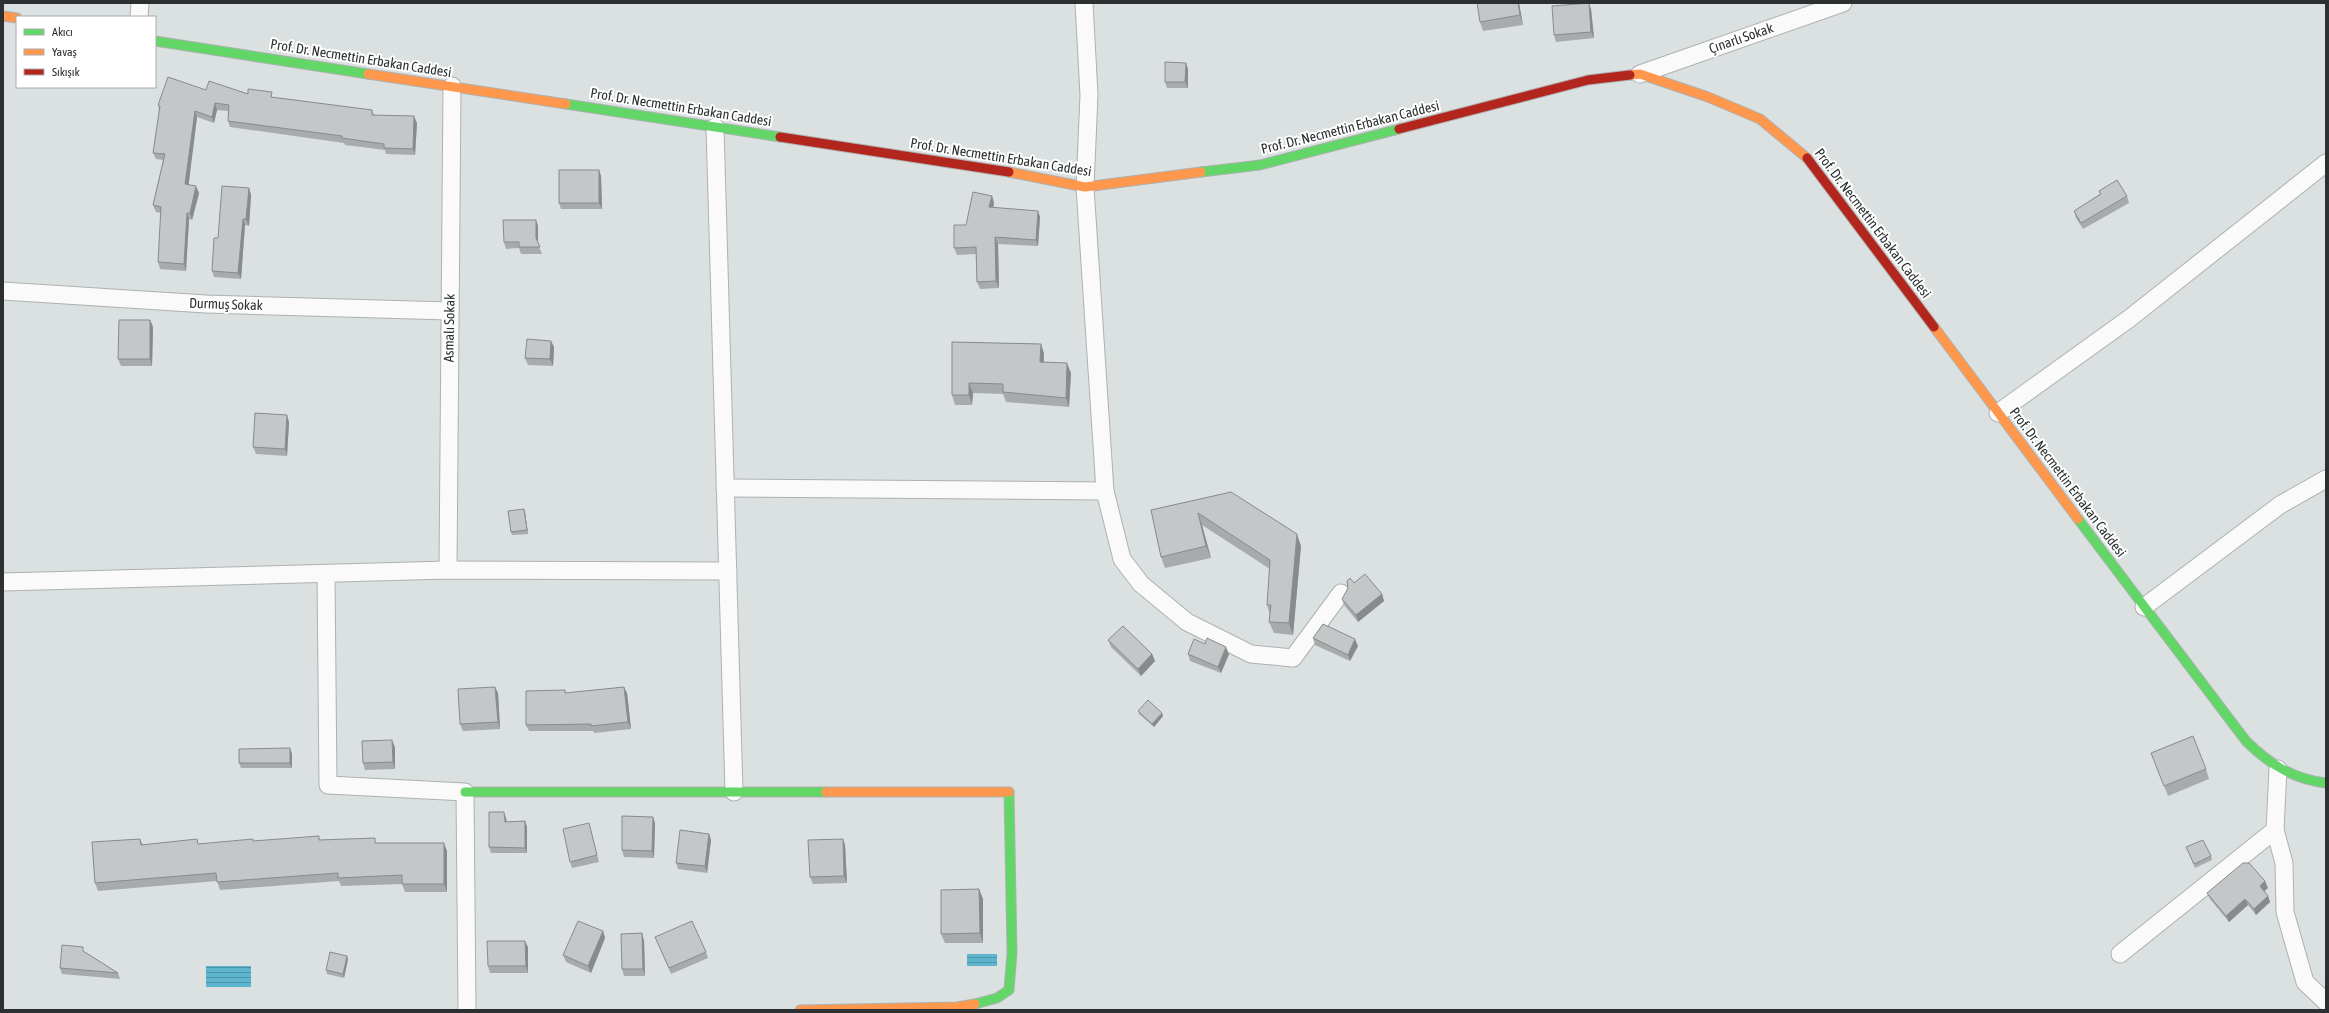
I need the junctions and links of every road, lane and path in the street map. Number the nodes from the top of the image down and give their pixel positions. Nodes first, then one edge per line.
1 (140, 3) edge
2 (1084, 3) edge
3 (1843, 3) edge
4 (3, 16) edge
5 (139, 16) edge
6 (16, 18) edge
7 (156, 41) edge
8 (1640, 74) junction
9 (452, 86) junction
10 (715, 127) junction
11 (2326, 163) edge
12 (1086, 187) junction
13 (3, 291) edge
14 (449, 311) junction
15 (1998, 413) junction
16 (2326, 479) edge
17 (725, 488) junction
18 (1105, 491) junction
19 (448, 570) junction
20 (728, 571) junction
21 (326, 574) junction
22 (3, 582) edge
23 (1341, 593) dead end
24 (2144, 607) junction
25 (2278, 769) junction
26 (2326, 783) edge
27 (465, 792) junction
28 (734, 792) junction
29 (2275, 830) junction
30 (2120, 954) dead end
31 (2326, 1002) edge
32 (467, 1010) edge
33 (800, 1010) edge

1 - 5 street
2 - 12 street
3 - 8 street, Çınarlı Sokak
4 - 6 street
7 - 9 street, Prof. Dr. Necmettin Erbakan Caddesi
8 - 12 street, Prof. Dr. Necmettin Erbakan Caddesi
8 - 15 street, Prof. Dr. Necmettin Erbakan Caddesi
9 - 10 street, Prof. Dr. Necmettin Erbakan Caddesi
9 - 14 street, Asmalı Sokak
10 - 12 street, Prof. Dr. Necmettin Erbakan Caddesi
10 - 17 street
11 - 15 street
12 - 18 street
13 - 14 street, Durmuş Sokak
14 - 19 street, Asmalı Sokak
15 - 24 street, Prof. Dr. Necmettin Erbakan Caddesi
16 - 24 street
17 - 18 street
17 - 20 street
18 - 23 street
19 - 20 street
19 - 21 street
20 - 28 street
21 - 22 street
21 - 27 street
24 - 25 street, Prof. Dr. Necmettin Erbakan Caddesi
25 - 26 street, Prof. Dr. Necmettin Erbakan Caddesi
25 - 29 street
27 - 28 street
27 - 32 street
28 - 33 street
29 - 30 street
29 - 31 street

